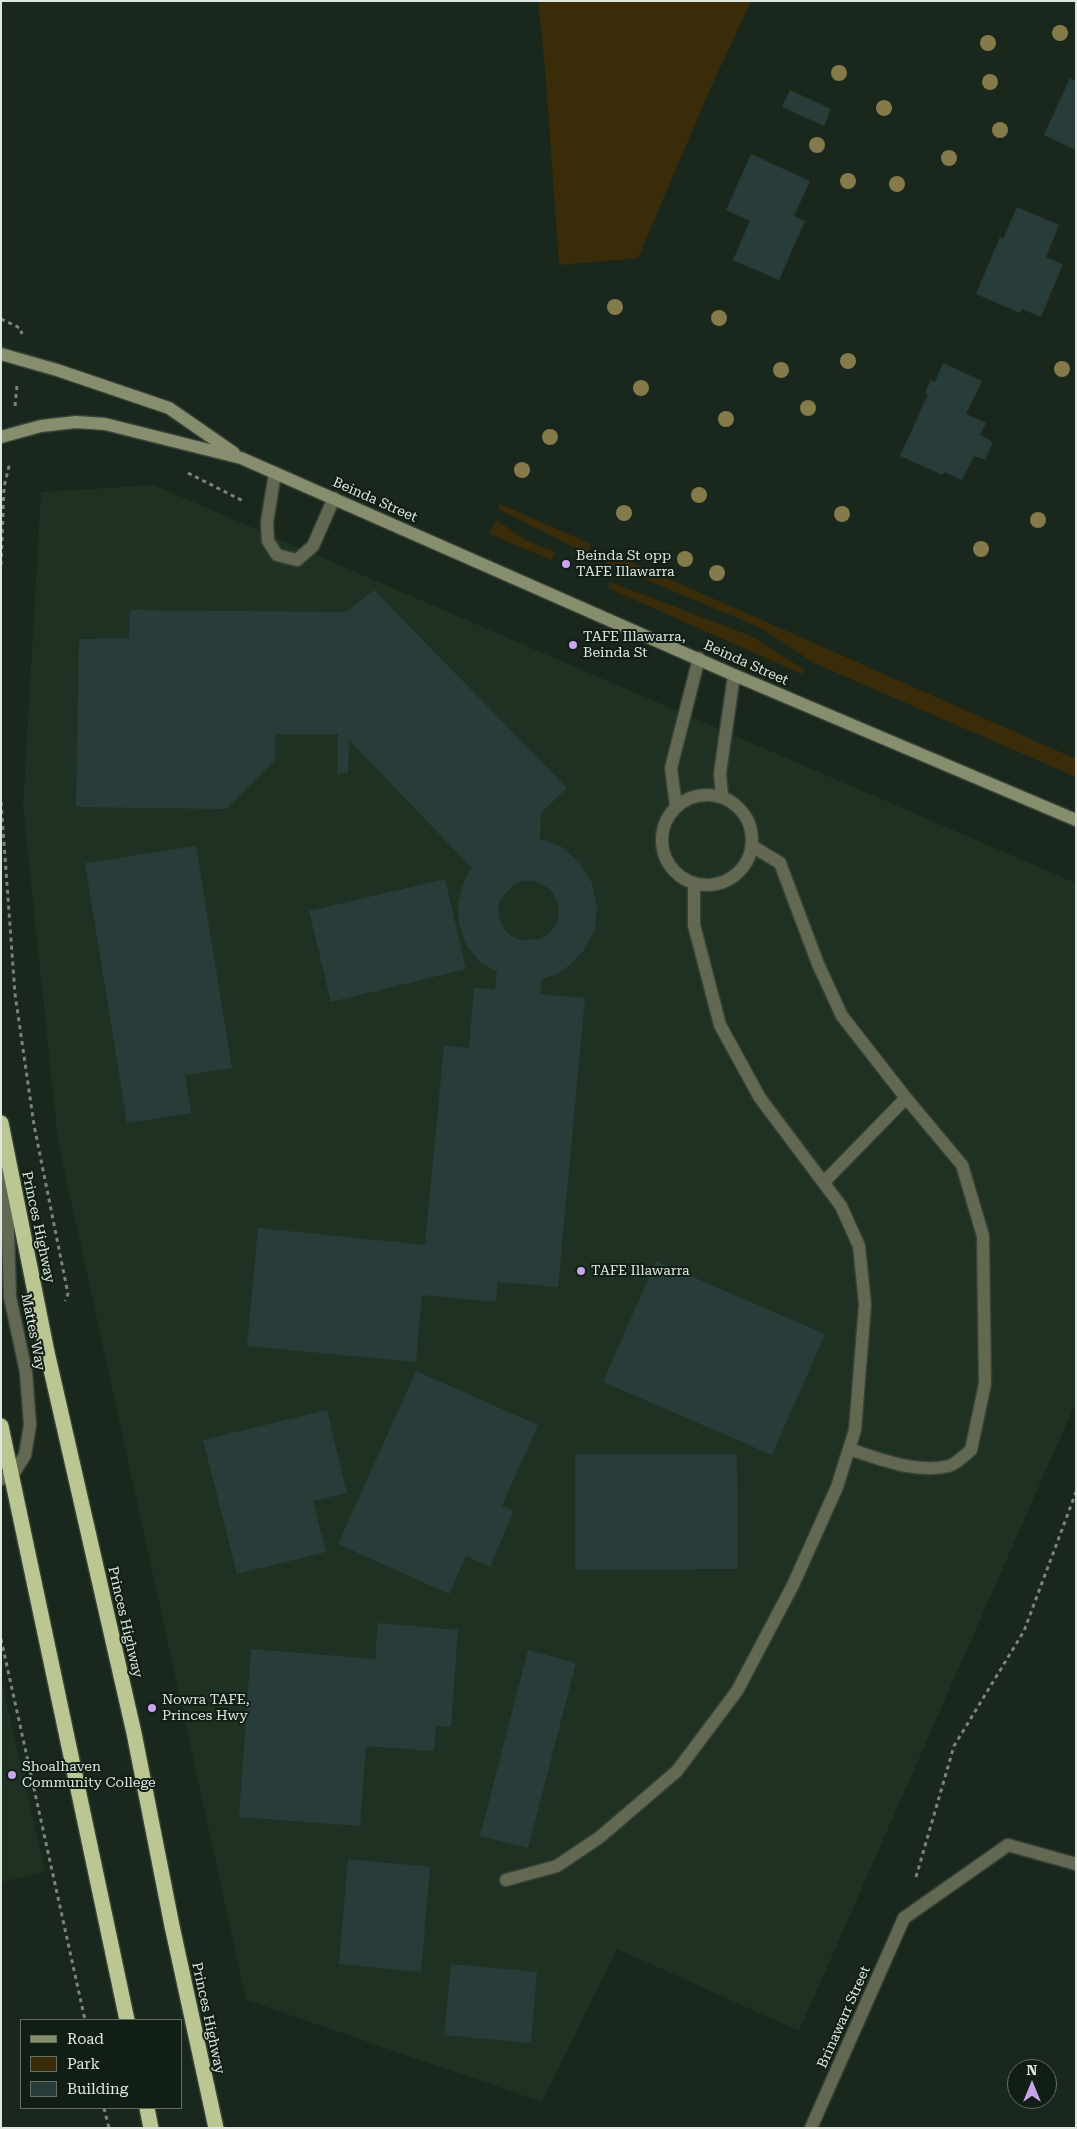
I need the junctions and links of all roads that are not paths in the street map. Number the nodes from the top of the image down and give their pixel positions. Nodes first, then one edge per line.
1 (1, 354) edge
2 (7, 435) edge
3 (241, 458) junction
4 (275, 473) junction
5 (334, 498) junction
6 (700, 658) junction
7 (734, 675) junction
8 (722, 797) junction
9 (676, 806) junction
10 (1076, 820) edge
11 (752, 846) junction
12 (694, 883) junction
13 (906, 1098) junction
14 (1, 1124) edge
15 (5, 1147) junction
16 (824, 1182) junction
17 (1, 1426) edge
18 (849, 1449) junction
19 (7, 1478) edge
20 (1076, 1864) edge
21 (506, 1880) dead end
22 (127, 2019) edge
23 (147, 2109) edge
24 (151, 2128) edge
25 (216, 2128) edge
26 (811, 2128) edge

1 - 3 street, Beinda Street
2 - 3 street, Beinda Street
3 - 4 street, Beinda Street
4 - 5 street, Beinda Street
4 - 5 street
5 - 6 street, Beinda Street
6 - 7 street, Beinda Street
6 - 9 street
7 - 8 street
7 - 10 street, Beinda Street
8 - 9 street
8 - 11 street
9 - 12 street
11 - 12 street
11 - 13 street
12 - 16 street
13 - 16 street
13 - 18 street
14 - 15 highway, Princes Highway
15 - 19 street, Mattes Way
15 - 25 highway, Princes Highway
16 - 18 street
17 - 19 highway
18 - 21 street
19 - 22 highway
20 - 26 street, Brinawarr Street
23 - 24 highway

